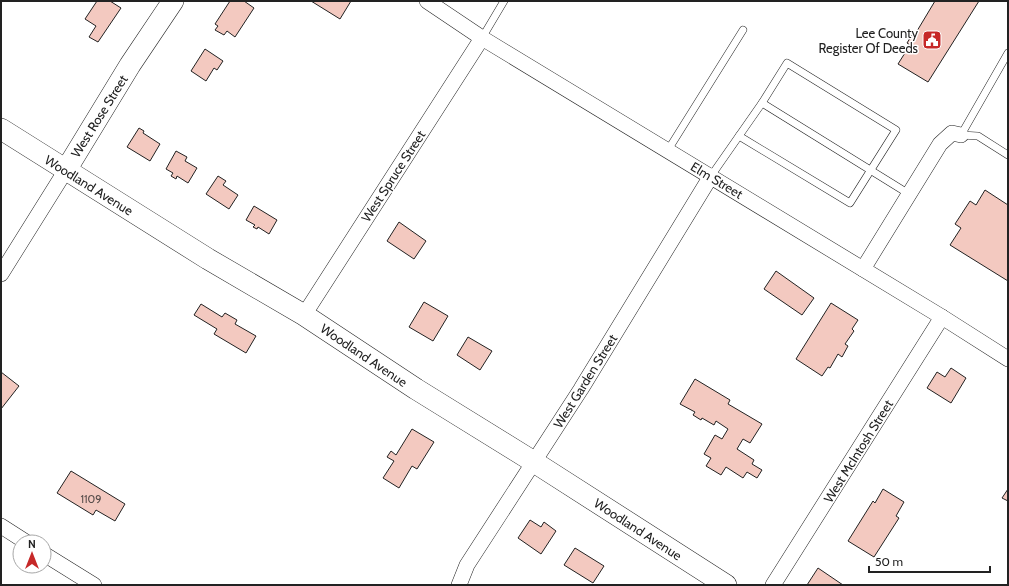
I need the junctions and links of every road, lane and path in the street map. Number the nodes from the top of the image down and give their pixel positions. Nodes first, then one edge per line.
1 (173, 1) edge
2 (427, 1) edge
3 (504, 1) edge
4 (742, 30) dead end
5 (482, 38) junction
6 (1008, 53) edge
7 (762, 103) junction
8 (1, 129) edge
9 (961, 134) junction
10 (739, 136) junction
11 (668, 150) junction
12 (1008, 155) edge
13 (66, 170) junction
14 (871, 170) junction
15 (711, 176) junction
16 (909, 194) junction
17 (863, 268) junction
18 (1, 274) edge
19 (304, 315) junction
20 (942, 317) junction
21 (1006, 354) edge
22 (534, 462) junction
23 (1, 526) edge
24 (14, 534) edge
25 (52, 559) edge
26 (94, 585) edge
27 (459, 585) edge
28 (726, 585) edge
29 (773, 585) edge

1 - 13 street, West Rose Street
2 - 5 street, Elm Street
3 - 5 lane
4 - 11 lane
5 - 11 street, Elm Street
5 - 19 street, West Spruce Street
6 - 9 lane
7 - 10 lane
7 - 14 lane
7 - 14 lane
8 - 13 street, Woodland Avenue
9 - 12 lane
9 - 16 street
10 - 14 lane
10 - 15 lane
11 - 15 street, Elm Street
13 - 18 street, West Rose Street
13 - 19 street, Woodland Avenue
14 - 16 lane
15 - 17 street, Elm Street
15 - 22 street, West Garden Street
16 - 17 street
17 - 20 street, Elm Street
19 - 22 street, Woodland Avenue
20 - 21 street, Elm Street
20 - 29 street, West McIntosh Street
22 - 27 street, West Garden Street
22 - 28 street, Woodland Avenue
23 - 24 street
25 - 26 street

